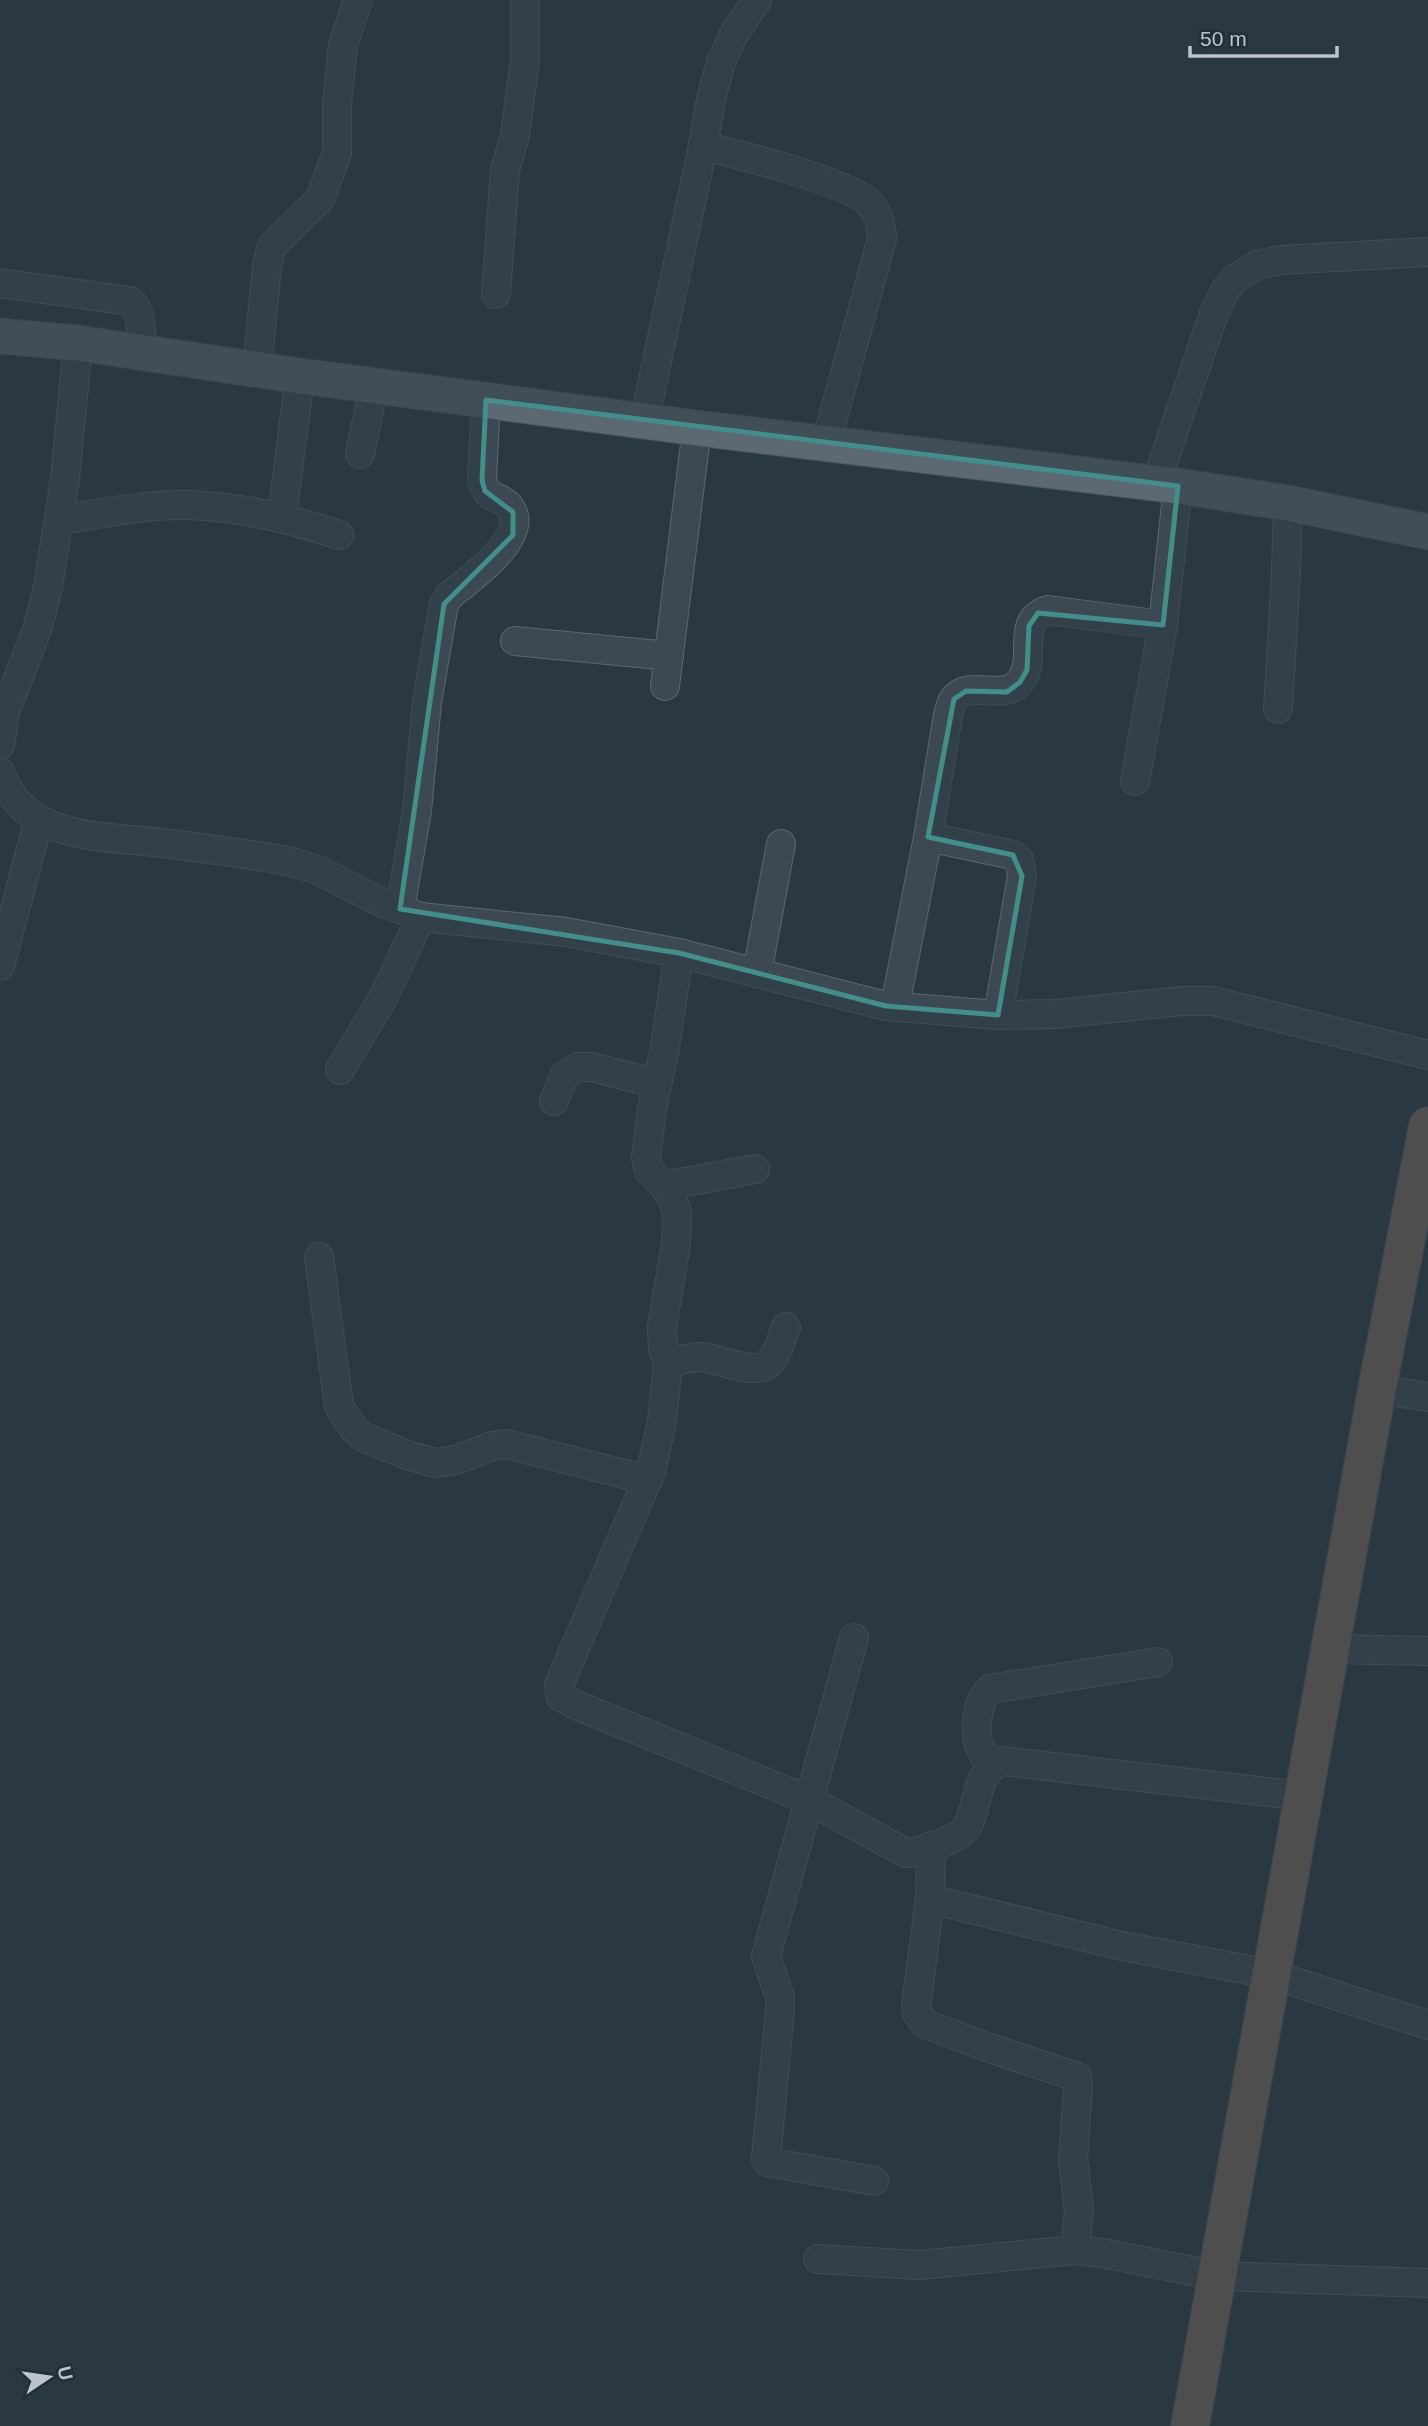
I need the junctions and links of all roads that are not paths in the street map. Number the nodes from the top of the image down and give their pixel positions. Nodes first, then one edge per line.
1 (357, 0) edge
2 (525, 0) edge
3 (757, 0) edge
4 (703, 146) junction
5 (1428, 252) edge
6 (0, 283) edge
7 (496, 294) dead end
8 (0, 336) edge
9 (78, 343) junction
10 (142, 352) junction
11 (257, 370) junction
12 (300, 376) junction
13 (374, 385) junction
14 (486, 400) junction
15 (644, 422) junction
16 (697, 429) junction
17 (826, 443) junction
18 (360, 454) dead end
19 (1167, 484) junction
20 (1287, 503) junction
21 (282, 517) junction
22 (58, 520) junction
23 (1428, 532) edge
24 (339, 535) dead end
25 (1163, 625) junction
26 (515, 641) dead end
27 (669, 656) junction
28 (665, 686) dead end
29 (1278, 709) dead end
30 (3, 711) edge
31 (0, 745) edge
32 (0, 772) edge
33 (1135, 781) dead end
34 (39, 819) junction
35 (928, 837) junction
36 (781, 845) dead end
37 (410, 913) junction
38 (679, 953) junction
39 (0, 966) edge
40 (757, 973) junction
41 (895, 1006) junction
42 (998, 1016) junction
43 (1428, 1055) edge
44 (340, 1070) dead end
45 (657, 1084) junction
46 (554, 1101) dead end
47 (1428, 1126) edge
48 (755, 1169) dead end
49 (664, 1186) junction
50 (319, 1257) dead end
51 (786, 1327) dead end
52 (668, 1363) junction
53 (1377, 1389) junction
54 (1428, 1397) edge
55 (648, 1480) junction
56 (854, 1638) dead end
57 (1330, 1648) junction
58 (1428, 1651) edge
59 (1158, 1662) dead end
60 (996, 1763) junction
61 (1302, 1796) junction
62 (809, 1800) junction
63 (931, 1846) junction
64 (930, 1899) junction
65 (1270, 1974) junction
66 (1428, 2025) edge
67 (874, 2181) dead end
68 (1075, 2250) junction
69 (818, 2259) dead end
70 (1217, 2276) junction
71 (1428, 2283) edge
72 (1190, 2426) edge

1 - 11 street
2 - 7 street
3 - 4 street
4 - 15 street
4 - 17 street
5 - 19 street
6 - 10 street
8 - 9 main road
9 - 10 main road
9 - 22 street
10 - 11 main road
11 - 12 main road
12 - 13 main road
12 - 21 street
13 - 14 main road
13 - 18 street
14 - 15 main road
14 - 37 street
15 - 16 main road
16 - 17 main road
16 - 27 street
17 - 19 main road
19 - 20 main road
19 - 25 street
20 - 23 main road
20 - 29 street
21 - 22 street
21 - 24 street
22 - 30 street
25 - 33 street
25 - 35 street
26 - 27 street
27 - 28 street
30 - 31 street
32 - 34 street
34 - 37 street
34 - 39 street
35 - 41 street
35 - 42 street
36 - 40 street
37 - 38 street
37 - 44 street
38 - 40 street
38 - 45 street
40 - 41 street
41 - 42 street
42 - 43 street
45 - 46 street
45 - 49 street
47 - 53 highway
48 - 49 street
49 - 52 street
50 - 55 street
51 - 52 street
52 - 55 street
53 - 54 street
53 - 57 highway
55 - 62 street
56 - 62 street
57 - 58 street
57 - 61 highway
59 - 60 street
60 - 61 street
60 - 63 street
61 - 65 highway
62 - 63 street
62 - 67 street
63 - 64 street
64 - 65 street
64 - 68 street
65 - 66 street
65 - 70 highway
68 - 69 street
68 - 70 street
70 - 71 street
70 - 72 highway

